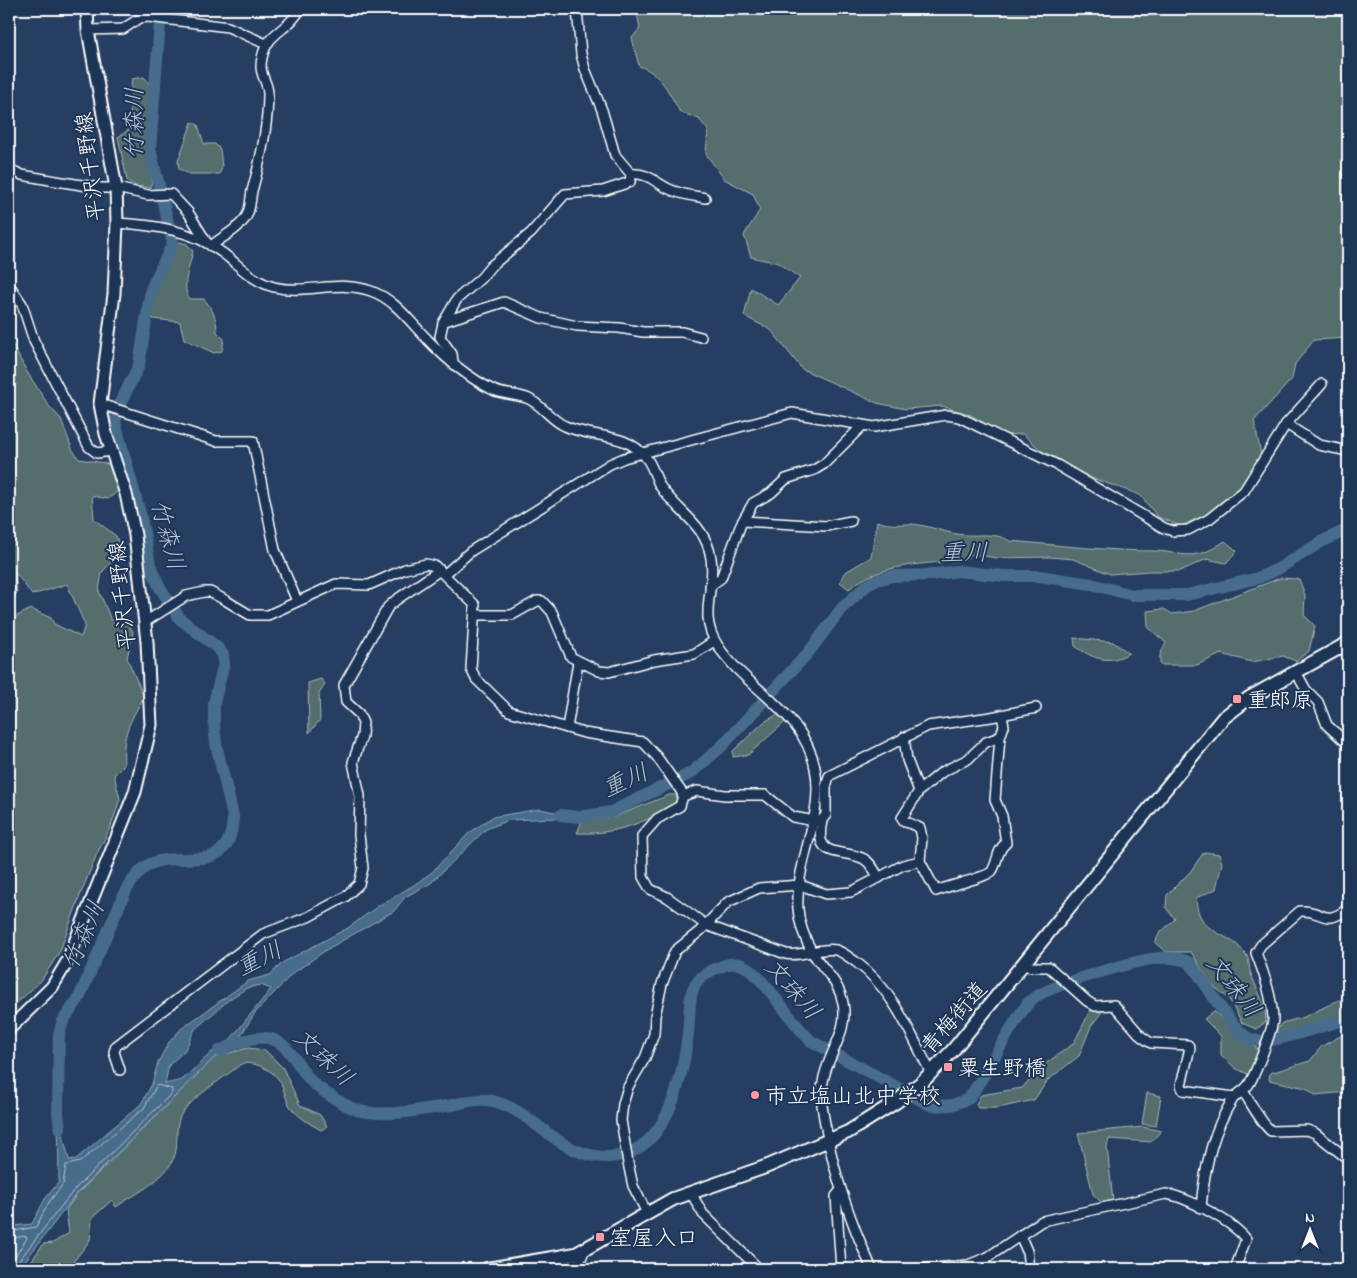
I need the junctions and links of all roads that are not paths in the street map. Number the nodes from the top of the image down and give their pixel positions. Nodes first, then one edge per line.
1 (86, 9) edge
2 (300, 9) edge
3 (578, 9) edge
4 (88, 30) junction
5 (266, 44) junction
6 (9, 169) edge
7 (631, 174) junction
8 (116, 188) junction
9 (705, 198) dead end
10 (117, 223) junction
11 (209, 245) junction
12 (9, 285) edge
13 (445, 320) junction
14 (701, 337) dead end
15 (453, 362) junction
16 (1322, 384) dead end
17 (106, 406) junction
18 (1286, 424) junction
19 (862, 426) junction
20 (111, 451) junction
21 (1348, 451) edge
22 (642, 453) junction
23 (743, 521) junction
24 (851, 521) dead end
25 (443, 572) junction
26 (710, 586) junction
27 (297, 601) junction
28 (476, 615) junction
29 (145, 622) junction
30 (714, 641) junction
31 (1348, 643) edge
32 (578, 662) junction
33 (1296, 672) junction
34 (1036, 708) dead end
35 (1002, 714) junction
36 (567, 728) junction
37 (904, 737) junction
38 (1000, 737) junction
39 (1346, 738) edge
40 (919, 791) junction
41 (682, 794) junction
42 (822, 821) junction
43 (812, 822) junction
44 (920, 861) junction
45 (879, 878) junction
46 (800, 885) junction
47 (1348, 908) edge
48 (706, 925) junction
49 (813, 953) junction
50 (1023, 965) junction
51 (9, 1028) edge
52 (120, 1070) dead end
53 (926, 1078) junction
54 (1243, 1091) junction
55 (1234, 1097) junction
56 (828, 1141) junction
57 (1348, 1159) edge
58 (840, 1190) junction
59 (691, 1193) junction
60 (1201, 1208) junction
61 (647, 1213) junction
62 (1020, 1235) junction
63 (584, 1251) junction
64 (487, 1269) edge
65 (577, 1269) edge
66 (759, 1269) edge
67 (841, 1269) edge
68 (872, 1269) edge
69 (923, 1269) edge
70 (1029, 1269) edge
71 (1235, 1269) edge

1 - 4 main road, 平沢千野線
2 - 5 street
3 - 7 street
4 - 5 street
4 - 8 main road, 平沢千野線
5 - 11 street
6 - 8 street
7 - 9 street
7 - 13 street
8 - 10 main road, 平沢千野線
8 - 11 street
10 - 11 street
10 - 17 main road, 平沢千野線
11 - 15 street
12 - 20 street
13 - 14 street
13 - 15 street
15 - 22 street
16 - 18 street
17 - 20 main road, 平沢千野線
17 - 27 street
18 - 19 street
18 - 21 street
19 - 22 street
19 - 23 street
20 - 29 main road, 平沢千野線
22 - 25 street
22 - 26 street
23 - 24 street
23 - 26 street
25 - 27 street
25 - 28 street
25 - 52 street
26 - 30 street
27 - 29 street
28 - 32 street
28 - 36 street
29 - 51 main road, 平沢千野線
30 - 32 street
30 - 43 street
31 - 33 highway, 青梅街道
32 - 36 street
33 - 39 street
33 - 50 highway, 青梅街道
34 - 35 street
35 - 37 street
35 - 38 street
36 - 41 street
37 - 40 street
37 - 42 street
38 - 40 street
38 - 44 street
40 - 44 street
41 - 43 street
41 - 48 street
42 - 43 street
42 - 45 street
43 - 46 street
44 - 45 street
45 - 46 street
46 - 48 street
46 - 49 street
47 - 54 street
48 - 49 street
48 - 61 street
49 - 53 street
49 - 56 street
50 - 53 highway, 青梅街道
50 - 55 street
53 - 56 highway, 青梅街道
54 - 55 street
54 - 57 street
55 - 60 street
56 - 58 street
56 - 59 highway, 青梅街道
58 - 67 street
58 - 68 street
59 - 61 highway, 青梅街道
59 - 66 street
60 - 62 street
60 - 71 street
61 - 63 highway, 青梅街道
62 - 69 street
62 - 70 street
63 - 64 highway, 青梅街道
63 - 65 street

